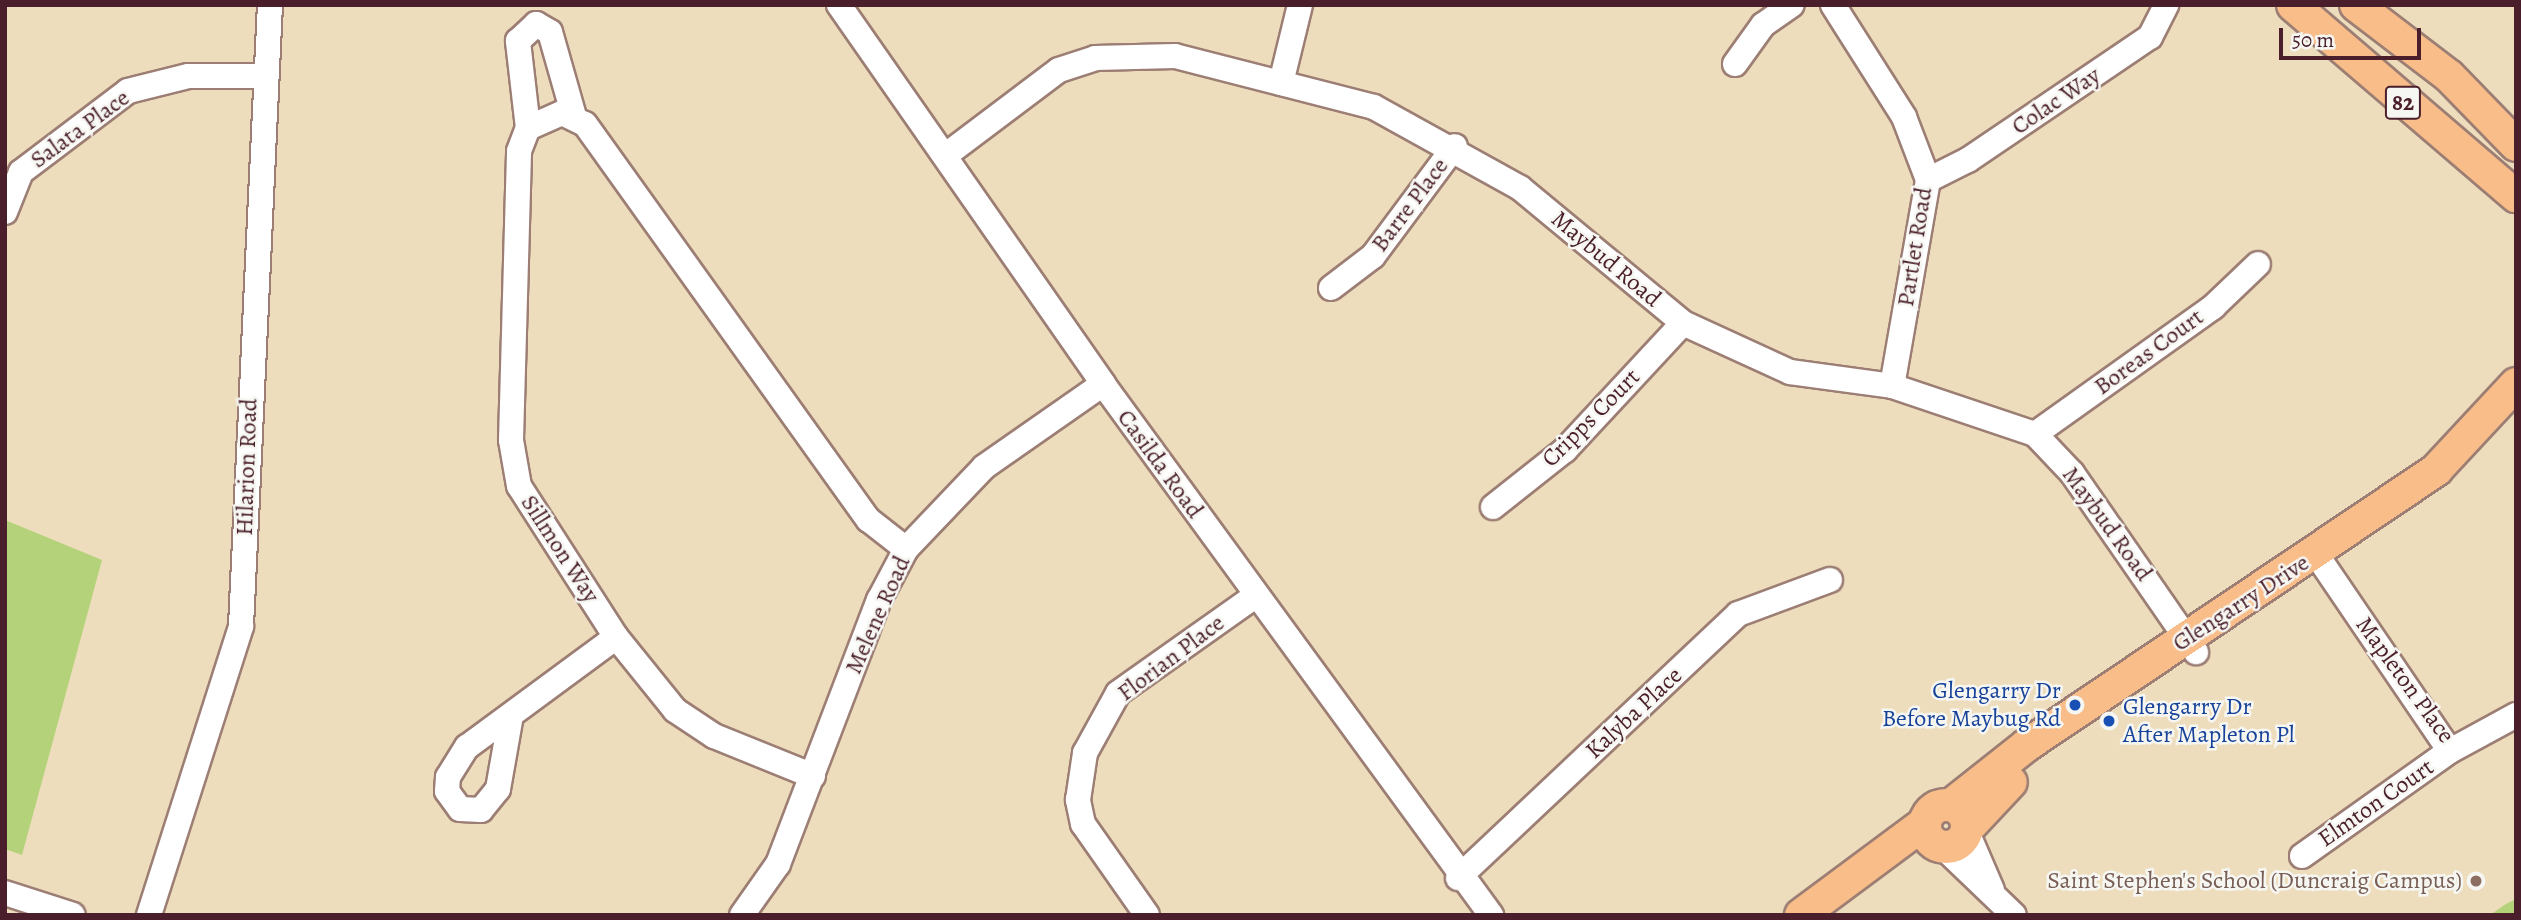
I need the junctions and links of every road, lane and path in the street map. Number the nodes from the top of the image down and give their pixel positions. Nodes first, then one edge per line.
1 (270, 5) edge
2 (839, 5) edge
3 (1300, 5) edge
4 (1792, 5) edge
5 (1833, 5) edge
6 (2166, 5) edge
7 (2293, 5) edge
8 (2356, 5) edge
9 (1735, 64) dead end
10 (264, 76) junction
11 (1281, 83) junction
12 (574, 116) junction
13 (528, 128) junction
14 (2516, 145) edge
15 (1455, 146) junction
16 (946, 155) junction
17 (1928, 180) junction
18 (2516, 196) edge
19 (5, 212) edge
20 (2258, 264) dead end
21 (1331, 288) dead end
22 (1683, 323) junction
23 (1103, 384) junction
24 (2516, 384) edge
25 (1892, 386) junction
26 (2516, 417) edge
27 (2035, 434) junction
28 (1493, 507) dead end
29 (906, 549) junction
30 (2321, 561) junction
31 (1829, 580) dead end
32 (1255, 596) junction
33 (617, 638) junction
34 (2192, 645) junction
35 (2516, 715) edge
36 (510, 721) dead end
37 (2450, 751) junction
38 (813, 776) junction
39 (1949, 830) junction
40 (2302, 856) dead end
41 (1458, 878) junction
42 (5, 893) edge
43 (73, 915) edge
44 (149, 915) edge
45 (742, 915) edge
46 (1147, 915) edge
47 (1491, 915) edge
48 (1801, 915) edge
49 (1829, 915) edge
50 (2014, 915) edge

1 - 10 street, Hilarion Road
2 - 16 street, Casilda Road
3 - 11 street
4 - 9 street
5 - 17 street, Partlet Road
6 - 17 street, Colac Way
7 - 18 main road, 82
8 - 14 main road, 82
10 - 19 street, Salata Place
10 - 44 street, Hilarion Road
11 - 15 street, Maybud Road
11 - 16 street, Maybud Road
12 - 13 street
12 - 13 street, Sillmon Way
12 - 29 street, Sillmon Way
13 - 33 street, Sillmon Way
15 - 21 street, Barre Place
15 - 22 street, Maybud Road
16 - 23 street, Casilda Road
17 - 25 street, Partlet Road
20 - 27 street, Boreas Court
22 - 25 street, Maybud Road
22 - 28 street, Cripps Court
23 - 29 street, Melene Road
23 - 32 street, Casilda Road
24 - 30 main road, Glengarry Drive
25 - 27 street, Maybud Road
26 - 30 main road, Glengarry Drive
27 - 34 street, Maybud Road
29 - 38 street, Melene Road
30 - 34 main road, Glengarry Drive
30 - 37 street, Mapleton Place
31 - 41 street, Kalyba Place
32 - 41 street, Casilda Road
32 - 46 street, Florian Place
33 - 36 street
33 - 38 street, Sillmon Way
34 - 39 main road, Glengarry Drive
35 - 37 street, Mapleton Place
37 - 40 street, Elmton Court
38 - 45 street, Melene Road
39 - 48 main road, Glengarry Drive
39 - 49 main road, Glengarry Drive
39 - 50 street
41 - 47 street, Casilda Road
42 - 43 street

